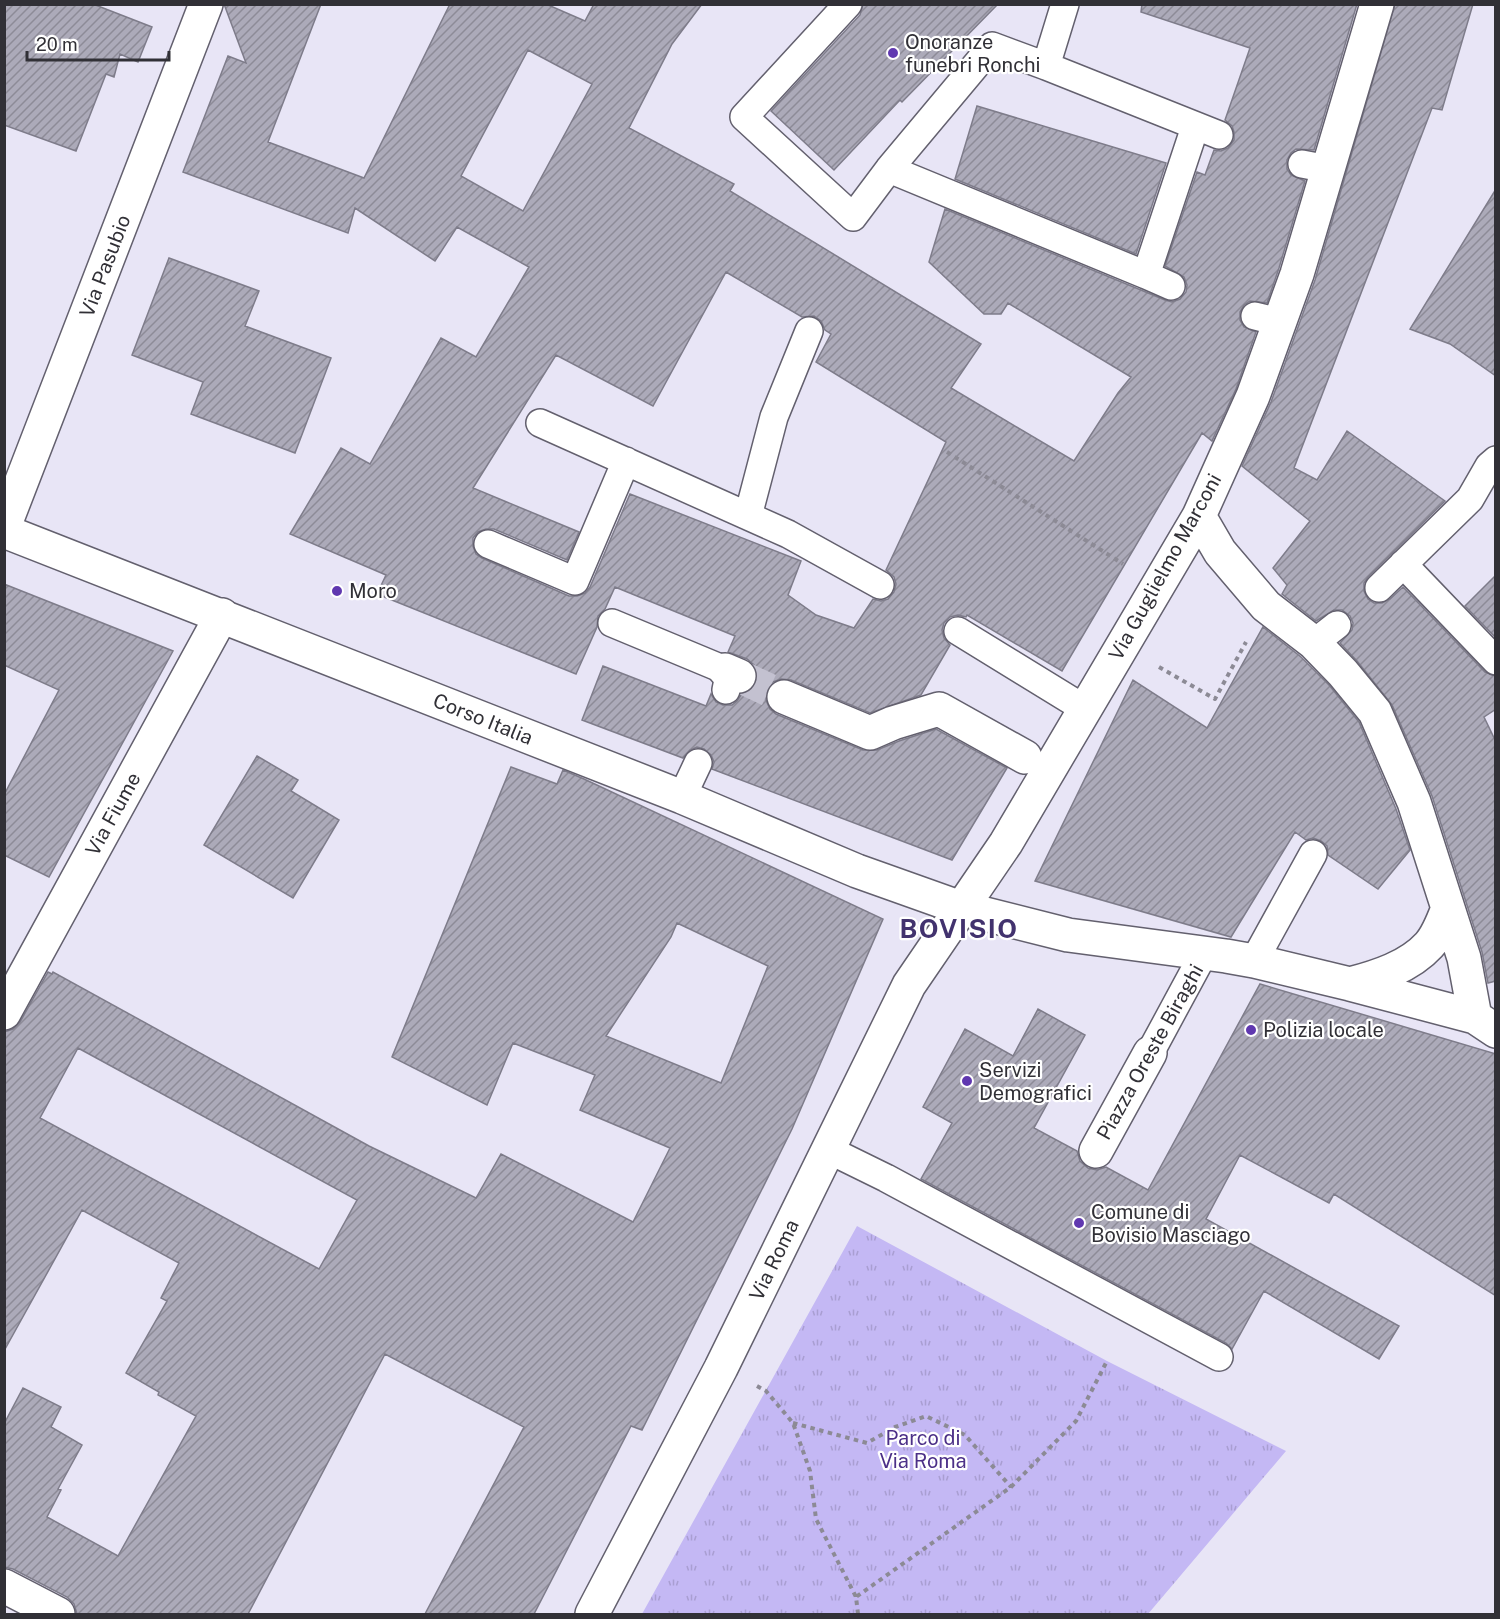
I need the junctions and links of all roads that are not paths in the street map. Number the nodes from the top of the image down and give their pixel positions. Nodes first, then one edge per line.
1 (206, 4) edge
2 (848, 4) edge
3 (1065, 4) edge
4 (1377, 4) edge
5 (1046, 66) junction
6 (889, 169) junction
7 (1146, 275) junction
8 (1171, 286) dead end
9 (809, 331) dead end
10 (540, 423) dead end
11 (626, 462) junction
12 (1493, 466) edge
13 (748, 516) junction
14 (1199, 516) junction
15 (4, 529) edge
16 (488, 544) dead end
17 (1403, 564) junction
18 (880, 585) dead end
19 (1379, 588) dead end
20 (222, 615) junction
21 (612, 623) dead end
22 (958, 631) dead end
23 (1496, 661) edge
24 (730, 679) tunnel mouth
25 (784, 697) tunnel mouth
26 (1084, 709) junction
27 (1025, 757) dead end
28 (698, 764) dead end
29 (682, 797) junction
30 (1313, 854) dead end
31 (961, 908) junction
32 (1448, 908) junction
33 (1204, 953) junction
34 (1254, 961) junction
35 (1350, 984) junction
36 (4, 1013) edge
37 (1485, 1024) edge
38 (1150, 1053) joint
39 (829, 1150) junction
40 (1096, 1151) dead end
41 (1219, 1357) dead end
42 (4, 1586) edge
43 (58, 1614) edge
44 (592, 1614) edge

1 - 15 street, Via Pasubio
2 - 6 lane
3 - 5 lane
4 - 14 street, Via Guglielmo Marconi
5 - 6 lane
5 - 7 lane
6 - 7 lane
7 - 8 lane
9 - 13 lane
10 - 11 lane
11 - 13 lane
11 - 16 lane
12 - 17 lane
13 - 18 lane
14 - 26 street, Via Guglielmo Marconi
14 - 32 street
15 - 20 street, Corso Italia
17 - 19 lane
17 - 23 lane
20 - 29 street, Corso Italia
20 - 36 street, Via Fiume
21 - 24 lane
22 - 26 lane
25 - 27 street
26 - 31 street, Via Guglielmo Marconi
28 - 29 lane
29 - 31 street, Corso Italia
30 - 34 lane
31 - 33 street, Piazza Oreste Biraghi
31 - 39 street, Via Roma
32 - 35 street
32 - 37 street
33 - 34 street, Piazza Oreste Biraghi
33 - 38 lane, Piazza Oreste Biraghi
34 - 35 street, Piazza Oreste Biraghi
35 - 37 street, Piazza Oreste Biraghi
38 - 40 street, Piazza Oreste Biraghi
39 - 41 lane
39 - 44 street, Via Roma
42 - 43 street

